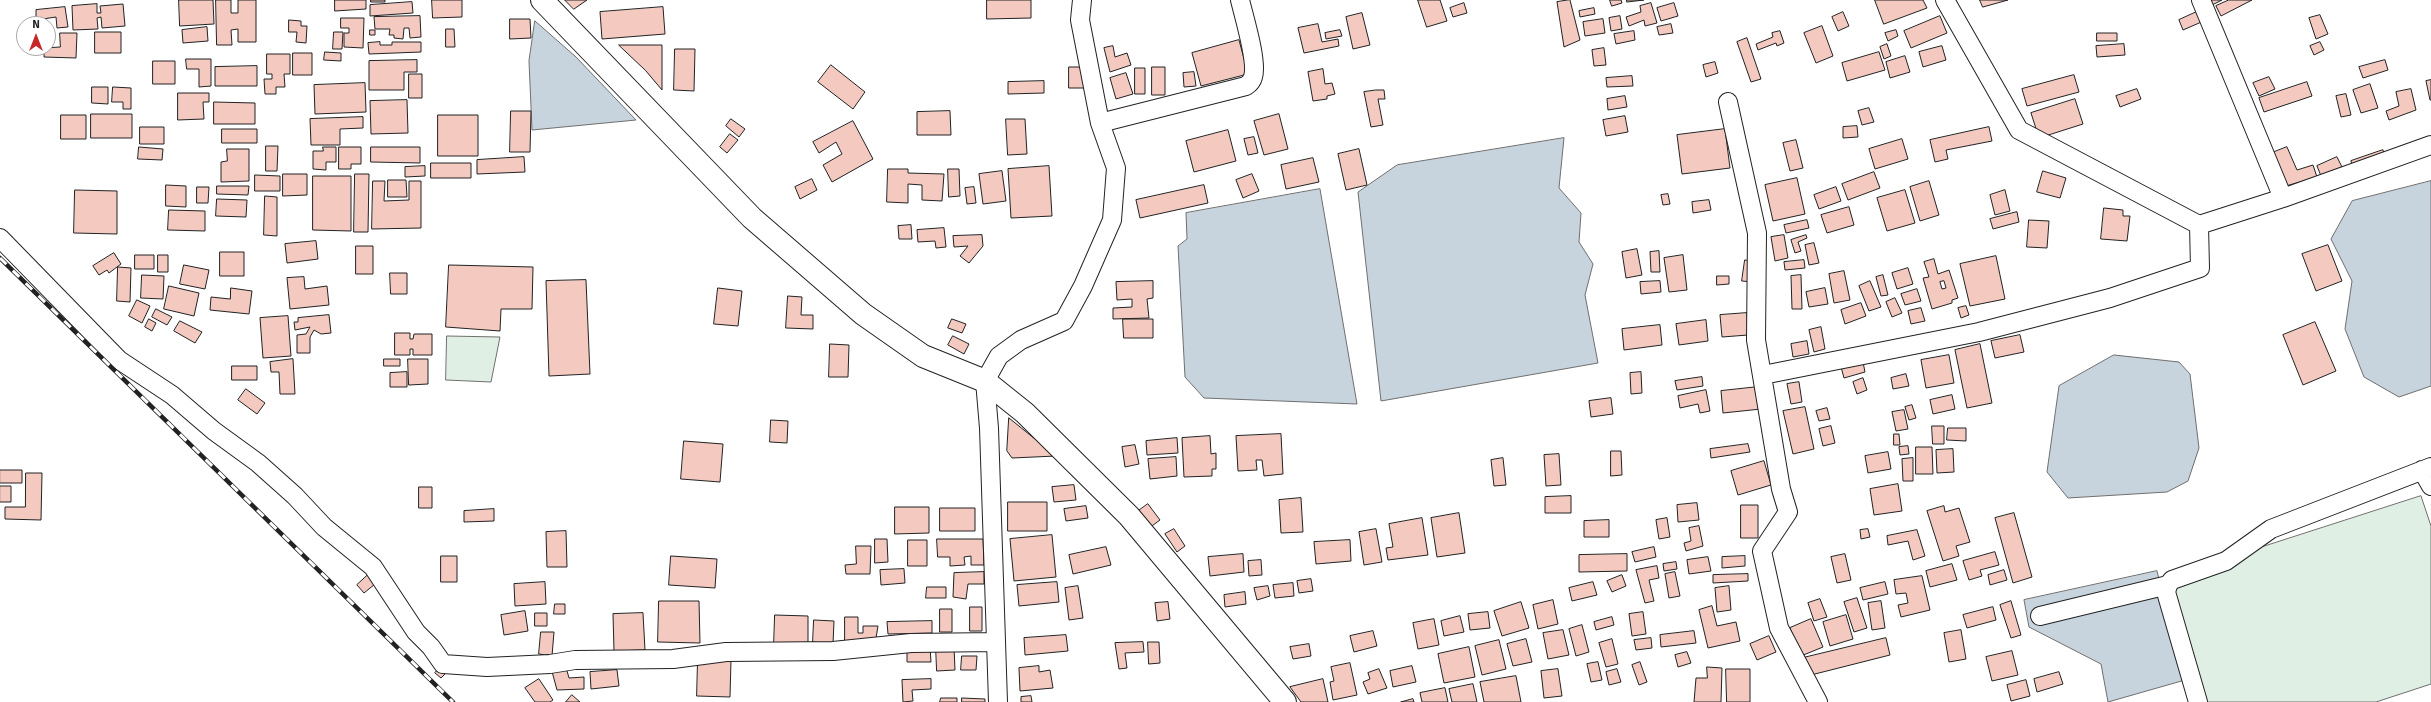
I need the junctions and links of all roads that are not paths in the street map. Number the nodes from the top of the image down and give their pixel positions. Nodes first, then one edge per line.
1 (542, 0) edge
2 (1082, 0) edge
3 (1240, 0) edge
4 (1945, 0) edge
5 (2201, 0) edge
6 (1728, 102) dead end
7 (1100, 122) junction
8 (2431, 145) edge
9 (2283, 198) junction
10 (2199, 225) junction
11 (0, 238) edge
12 (1763, 375) junction
13 (985, 381) junction
14 (2427, 469) edge
15 (2431, 486) edge
16 (2168, 584) junction
17 (2040, 616) dead end
18 (996, 642) junction
19 (998, 702) edge
20 (1285, 702) edge
21 (1818, 702) edge
22 (2198, 702) edge

1 - 13 main road
2 - 7 street
3 - 7 street
4 - 10 street
5 - 9 street
6 - 12 street
7 - 13 street
8 - 9 street
9 - 10 street
10 - 12 street
11 - 18 street
12 - 21 street
13 - 18 street
13 - 20 main road
14 - 15 street
14 - 16 street
16 - 17 street
16 - 22 street
18 - 19 street

